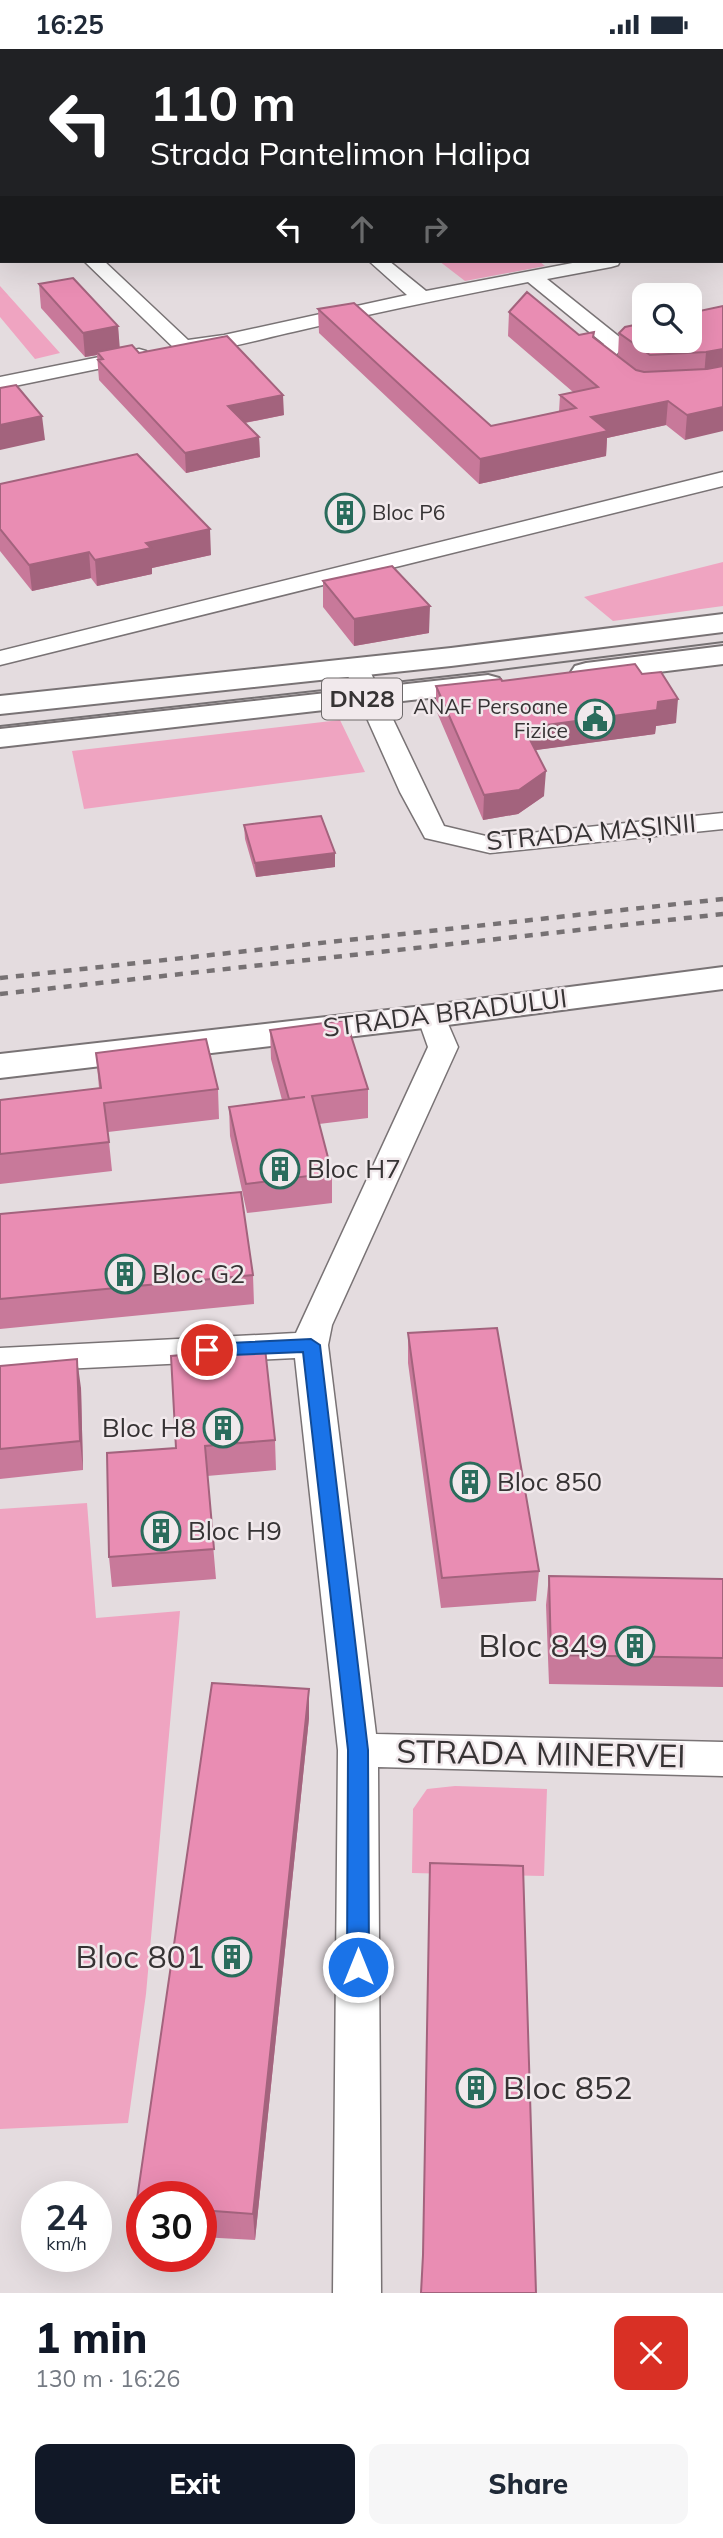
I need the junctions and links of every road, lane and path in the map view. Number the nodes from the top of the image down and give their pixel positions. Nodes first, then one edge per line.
1 (95, 263) edge
2 (380, 263) edge
3 (601, 263) edge
4 (533, 277) junction
5 (422, 297) junction
6 (183, 345) junction
7 (0, 383) edge
8 (643, 388) edge
9 (723, 479) edge
10 (723, 623) edge
11 (723, 655) edge
12 (0, 658) edge
13 (356, 667) junction
14 (561, 675) edge
15 (521, 680) edge
16 (372, 698) junction
17 (0, 705) edge
18 (0, 739) edge
19 (723, 821) edge
20 (723, 978) edge
21 (432, 1016) junction
22 (0, 1066) edge
23 (311, 1345) junction
24 (0, 1360) edge
25 (358, 1750) junction
26 (723, 1759) edge
27 (357, 2293) edge

1 - 6 street
2 - 5 street
3 - 4 street
4 - 5 street
4 - 8 street
5 - 6 street
6 - 7 street
9 - 12 street
10 - 13 main road, DN28
11 - 14 main road
13 - 16 street, STRADA MAȘINII
13 - 17 main road, DN28
15 - 16 main road, DN28
16 - 18 main road, DN28
16 - 19 street, STRADA MAȘINII
20 - 21 main road, STRADA BRADULUI
21 - 22 main road, STRADA BRADULUI
21 - 23 street
23 - 24 street
23 - 25 street
25 - 26 street, STRADA MINERVEI
25 - 27 street

